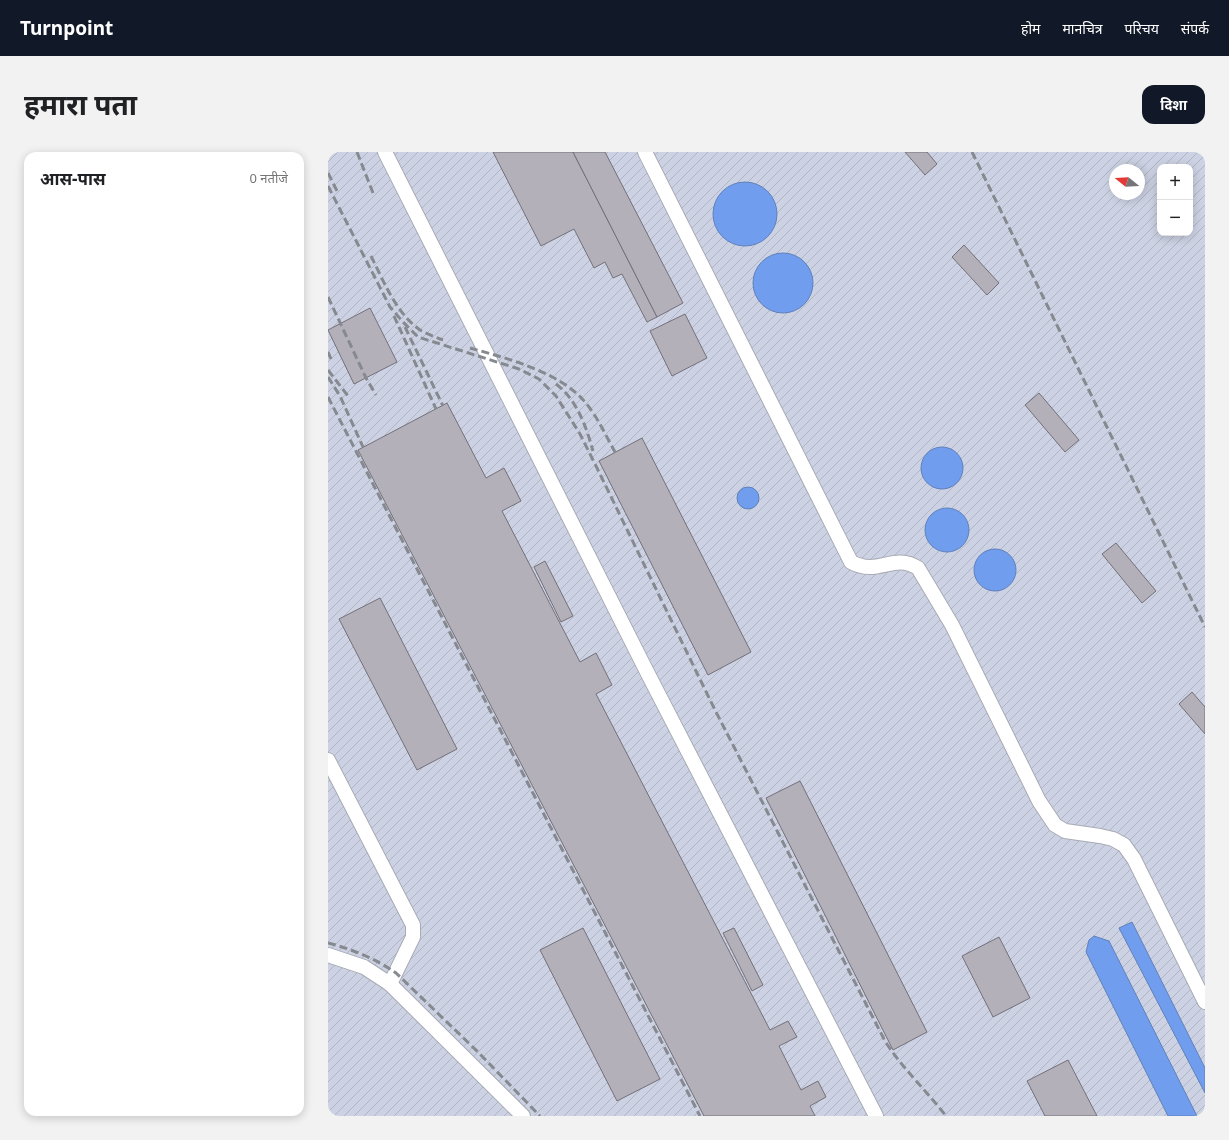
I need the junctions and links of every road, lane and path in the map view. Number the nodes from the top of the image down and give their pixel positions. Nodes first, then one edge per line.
1 (385, 152) edge
2 (646, 152) edge
3 (328, 760) edge
4 (328, 955) edge
5 (390, 984) junction
6 (1205, 1002) edge
7 (523, 1116) edge
8 (876, 1116) edge

1 - 8 lane
2 - 6 lane
3 - 5 lane
4 - 5 lane
5 - 7 lane

